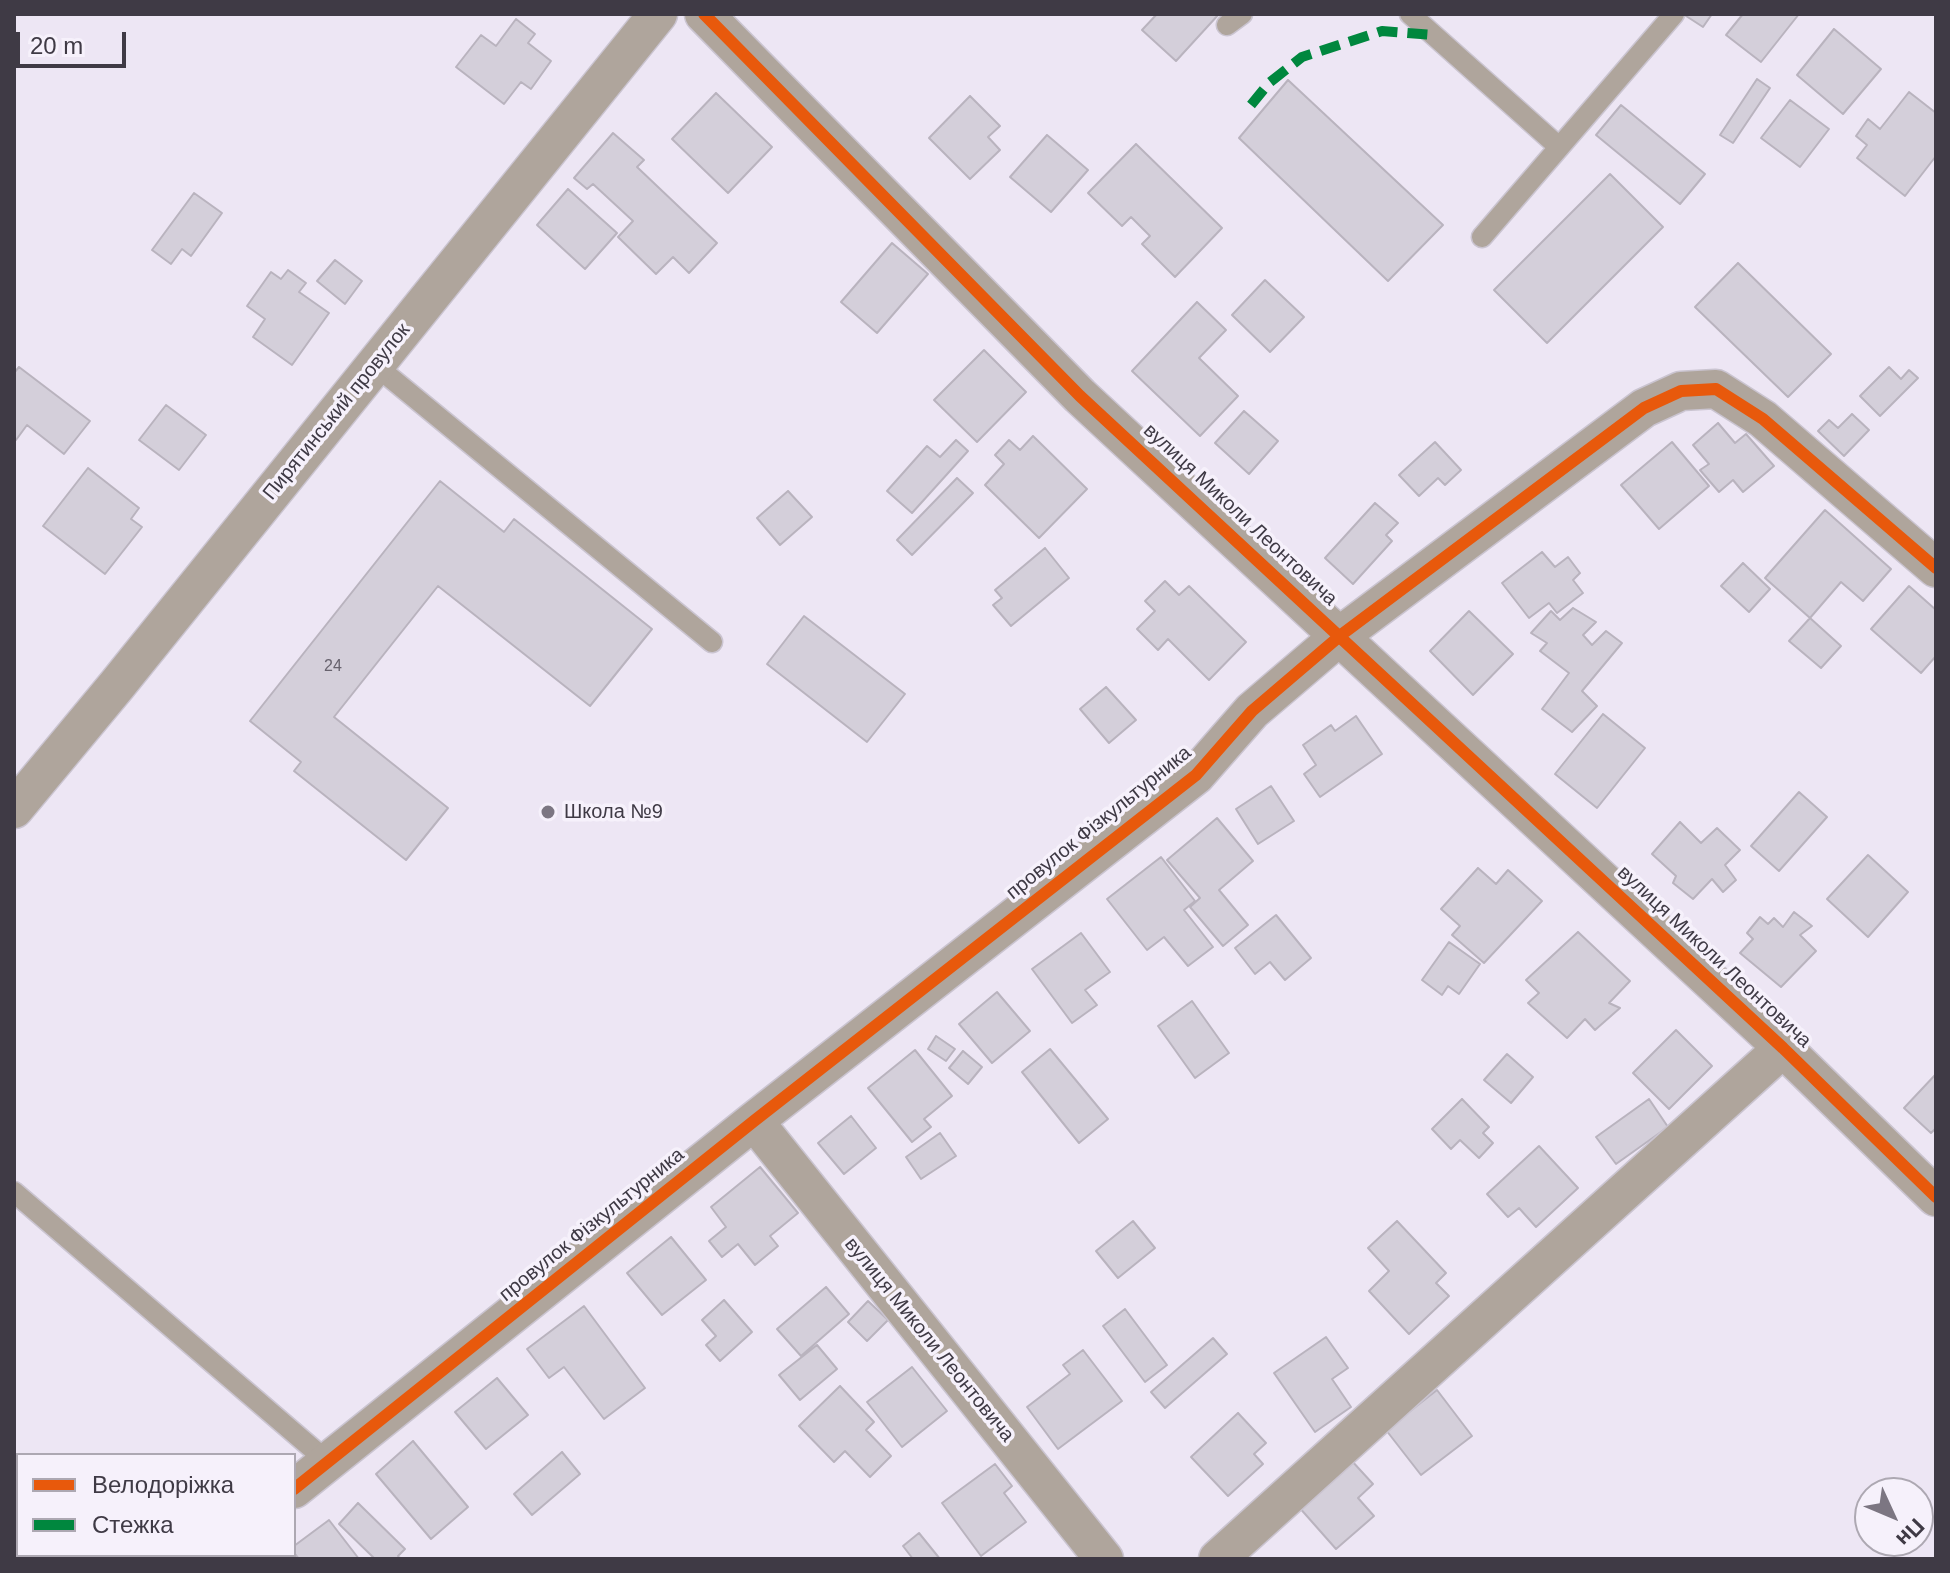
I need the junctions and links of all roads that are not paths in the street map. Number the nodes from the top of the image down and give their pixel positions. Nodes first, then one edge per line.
1 (658, 14) edge
2 (704, 14) edge
3 (1410, 14) edge
4 (1674, 14) edge
5 (1559, 147) junction
6 (1482, 237) dead end
7 (375, 365) junction
8 (1936, 568) edge
9 (1341, 635) junction
10 (712, 642) dead end
11 (14, 809) edge
12 (1783, 1048) junction
13 (754, 1121) junction
14 (14, 1192) edge
15 (1936, 1197) edge
16 (328, 1462) junction
17 (296, 1487) edge
18 (1104, 1559) edge
19 (1218, 1559) edge

1 - 7 street, Пирятинський провулок
2 - 9 street, вулиця Миколи Леонтовича
3 - 5 lane
4 - 5 lane
5 - 6 lane
7 - 10 lane
7 - 11 street, Пирятинський провулок
8 - 9 street, провулок Фізкультурника
9 - 12 street, вулиця Миколи Леонтовича
9 - 13 street, провулок Фізкультурника
12 - 15 street, вулиця Миколи Леонтовича
12 - 19 street, вулиця Миколи Леонтовича
13 - 16 street, провулок Фізкультурника
13 - 18 street, вулиця Миколи Леонтовича
14 - 16 lane
16 - 17 street, провулок Фізкультурника

